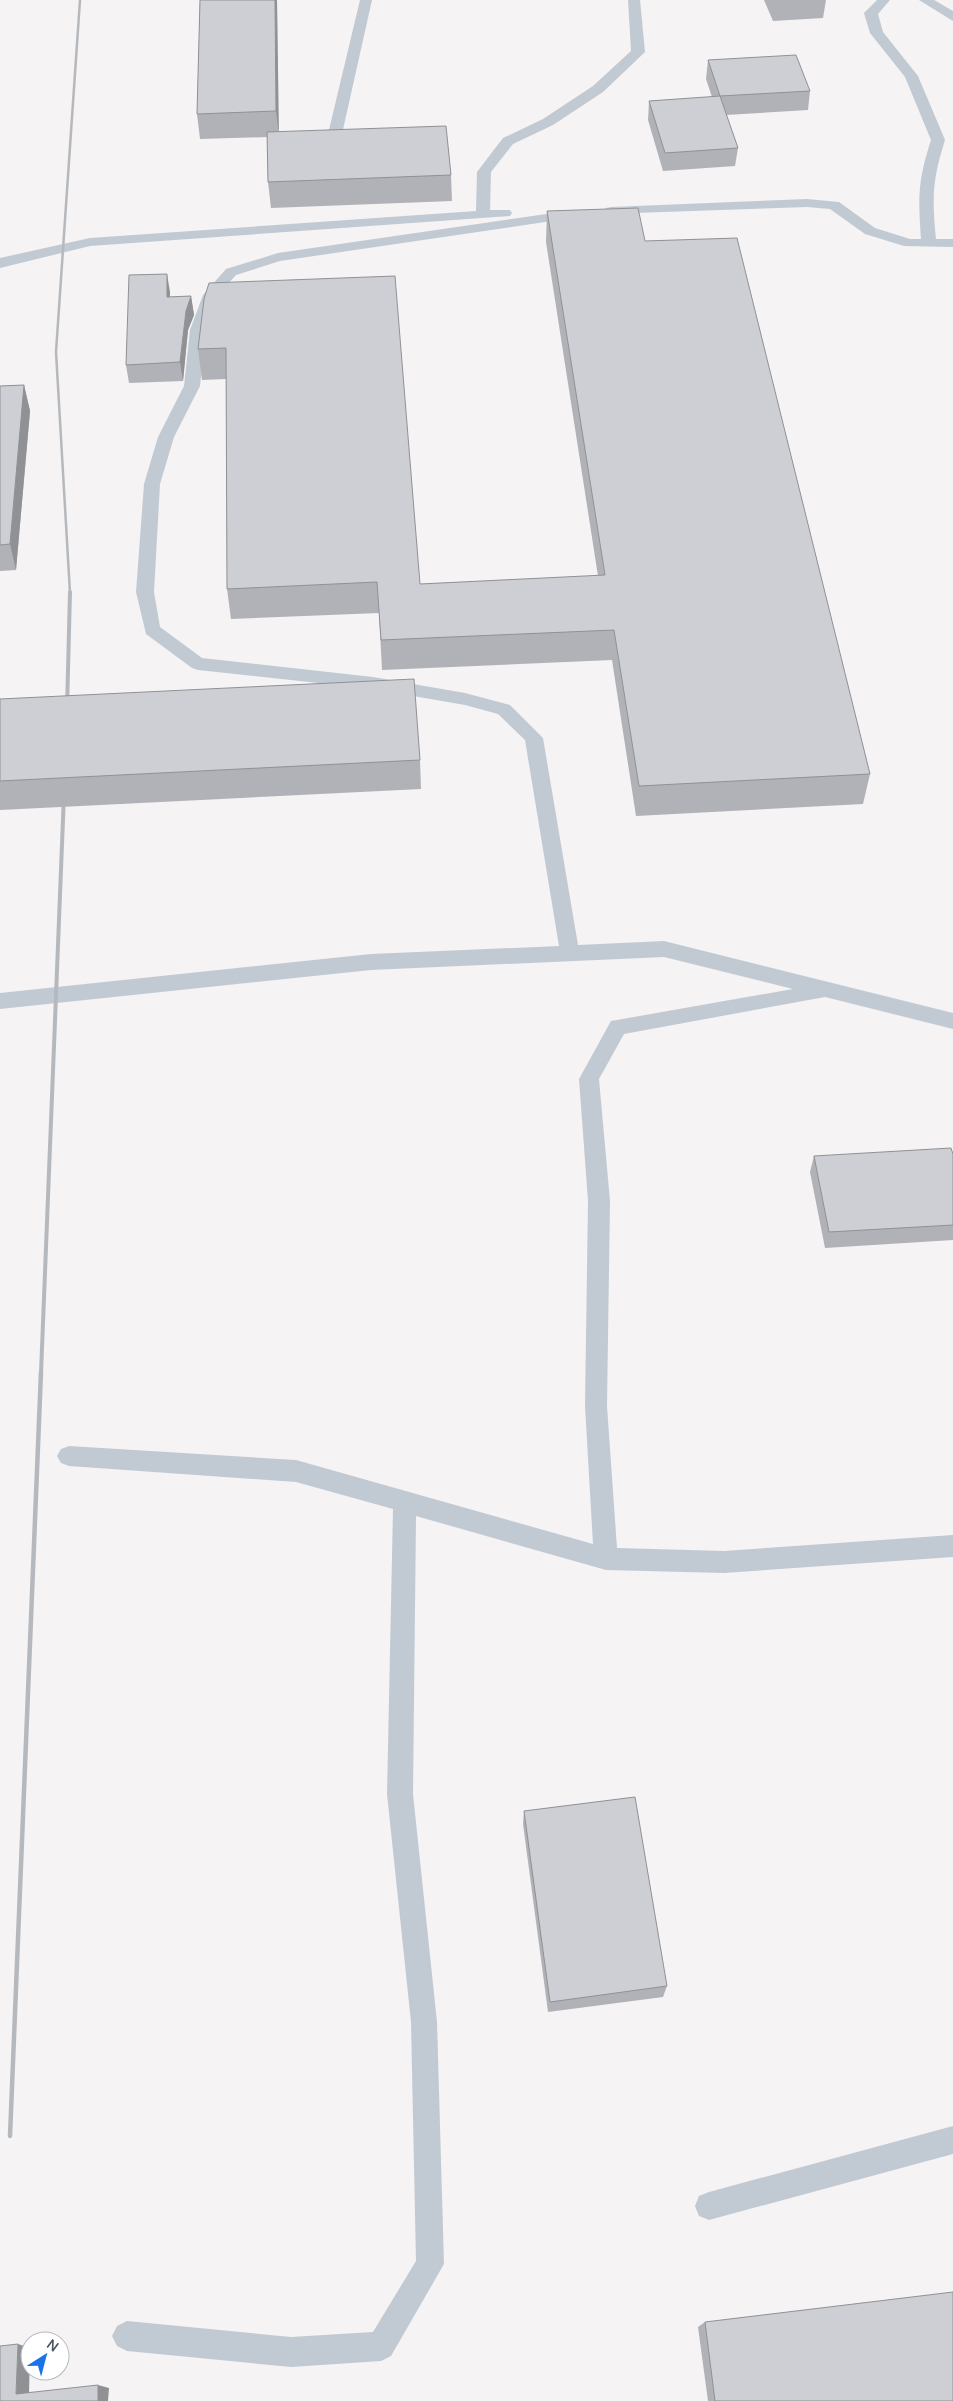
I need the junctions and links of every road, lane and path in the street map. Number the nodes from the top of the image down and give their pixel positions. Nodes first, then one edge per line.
1 (366, 0) edge
2 (634, 0) edge
3 (884, 0) edge
4 (925, 0) edge
5 (953, 17) edge
6 (335, 134) edge
7 (584, 212) junction
8 (483, 213) junction
9 (929, 243) junction
10 (953, 243) edge
11 (0, 264) edge
12 (570, 953) junction
13 (826, 990) junction
14 (0, 1001) edge
15 (953, 1021) edge
16 (69, 1456) dead end
17 (405, 1502) junction
18 (953, 1546) edge
19 (606, 1559) junction
20 (953, 2140) edge
21 (709, 2206) dead end
22 (128, 2336) dead end

1 - 6 lane
2 - 8 lane
3 - 9 lane
4 - 5 lane
7 - 8 lane
7 - 9 lane
7 - 12 lane
8 - 11 lane
9 - 10 lane
12 - 13 lane
12 - 14 lane
13 - 15 lane
13 - 19 lane
16 - 17 lane
17 - 19 lane
17 - 22 lane
18 - 19 lane
20 - 21 lane

